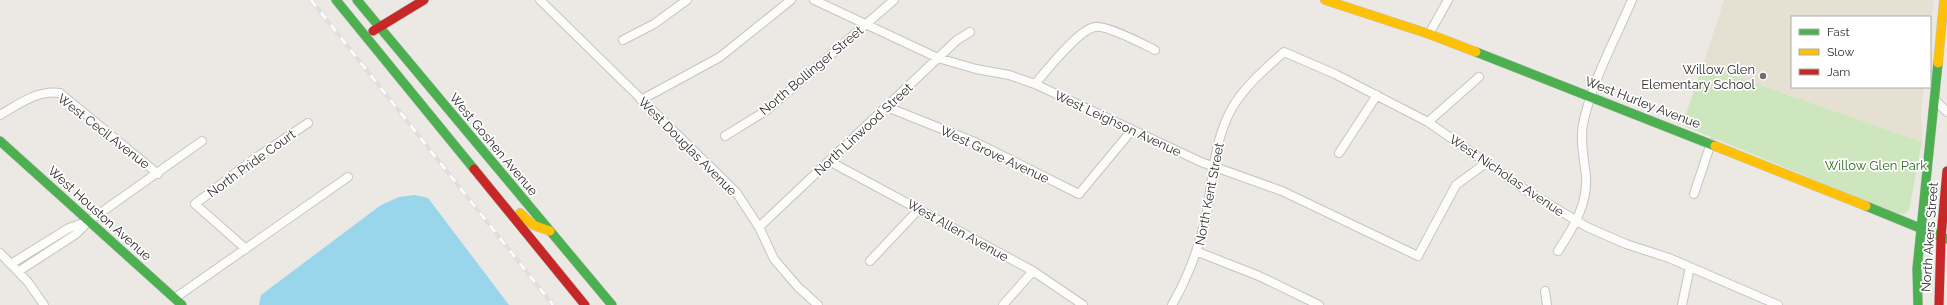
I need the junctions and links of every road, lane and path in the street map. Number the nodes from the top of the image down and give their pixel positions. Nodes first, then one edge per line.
1 (336, 0) edge
2 (357, 0) edge
3 (424, 0) edge
4 (540, 0) edge
5 (687, 0) edge
6 (791, 0) edge
7 (814, 0) edge
8 (894, 0) edge
9 (1325, 0) edge
10 (1448, 0) edge
11 (1632, 0) edge
12 (1944, 0) edge
13 (866, 24) junction
14 (380, 28) junction
15 (970, 32) dead end
16 (1429, 34) junction
17 (365, 35) junction
18 (623, 40) dead end
19 (1155, 50) dead end
20 (1284, 52) joint
21 (938, 58) junction
22 (1479, 76) dead end
23 (1035, 84) junction
24 (1377, 95) junction
25 (1592, 96) junction
26 (641, 100) junction
27 (1935, 100) junction
28 (887, 107) junction
29 (1947, 112) edge
30 (0, 115) edge
31 (1428, 122) junction
32 (308, 123) dead end
33 (1132, 130) junction
34 (725, 136) dead end
35 (0, 141) edge
36 (202, 141) dead end
37 (1711, 143) junction
38 (1339, 153) dead end
39 (829, 161) junction
40 (1486, 162) junction
41 (1213, 167) junction
42 (1947, 171) edge
43 (158, 174) junction
44 (348, 177) dead end
45 (484, 182) junction
46 (1694, 194) dead end
47 (919, 209) junction
48 (89, 220) junction
49 (1577, 221) junction
50 (759, 227) junction
51 (1919, 228) junction
52 (550, 231) junction
53 (1944, 238) edge
54 (246, 249) junction
55 (1558, 251) dead end
56 (1198, 252) junction
57 (0, 253) edge
58 (870, 262) dead end
59 (11, 264) junction
60 (1690, 267) junction
61 (19, 271) junction
62 (1033, 271) junction
63 (1545, 291) dead end
64 (175, 298) junction
65 (44, 305) edge
66 (182, 305) edge
67 (585, 305) edge
68 (612, 305) edge
69 (818, 305) edge
70 (1003, 305) edge
71 (1083, 305) edge
72 (1172, 305) edge
73 (1319, 305) edge
74 (1547, 305) edge
75 (1682, 305) edge
76 (1778, 305) edge
77 (1918, 305) edge
78 (1939, 305) edge

1 - 17 main road
2 - 14 main road, West Goshen Avenue
3 - 14 main road
4 - 26 street, West Douglas Avenue
5 - 18 street
6 - 26 street
7 - 13 street, West Leighson Avenue
8 - 13 street, North Bollinger Street
9 - 16 main road, West Hurley Avenue
10 - 16 street
11 - 25 street
12 - 27 main road, North Akers Street
13 - 21 street, West Leighson Avenue
13 - 34 street, North Bollinger Street
14 - 17 main road
14 - 52 main road, West Goshen Avenue
15 - 21 street, North Linwood Street
16 - 25 main road, West Hurley Avenue
17 - 45 main road
19 - 23 street
20 - 24 street, West Nicholas Avenue
20 - 41 street, North Kent Street
21 - 23 street, West Leighson Avenue
21 - 28 street, North Linwood Street
22 - 31 street
23 - 33 street, West Leighson Avenue
24 - 31 street, West Nicholas Avenue
24 - 38 street
25 - 37 main road, West Hurley Avenue
25 - 49 street
26 - 50 street, West Douglas Avenue
27 - 29 street
27 - 51 main road, North Akers Street
28 - 33 street, West Grove Avenue
28 - 39 street, North Linwood Street
30 - 43 street, West Cecil Avenue
31 - 40 street, West Nicholas Avenue
32 - 54 street, North Pride Court
33 - 41 street, West Leighson Avenue
35 - 48 main road, West Houston Avenue
36 - 43 street
37 - 46 street
37 - 51 main road, West Hurley Avenue
39 - 47 street, West Allen Avenue
39 - 50 street, North Linwood Street
40 - 41 street, West Leighson Avenue
40 - 49 street, West Nicholas Avenue
41 - 56 street, North Kent Street
42 - 53 main road, North Akers Street
43 - 48 street
44 - 54 street
45 - 52 main road
45 - 67 main road
47 - 58 street
47 - 62 street, West Allen Avenue
48 - 59 street
48 - 61 street
48 - 64 main road, West Houston Avenue
49 - 55 street
49 - 60 street, West Nicholas Avenue
50 - 69 street, West Douglas Avenue
51 - 53 main road, West Hurley Avenue
51 - 77 main road, North Akers Street
52 - 68 main road, West Goshen Avenue
53 - 78 main road, North Akers Street
54 - 64 street
56 - 72 street, North Kent Street
56 - 73 street
57 - 59 street
59 - 61 street
60 - 75 street
60 - 76 street, West Nicholas Avenue
61 - 65 street
62 - 70 street
62 - 71 street, West Allen Avenue
63 - 74 street
64 - 66 main road, West Houston Avenue

